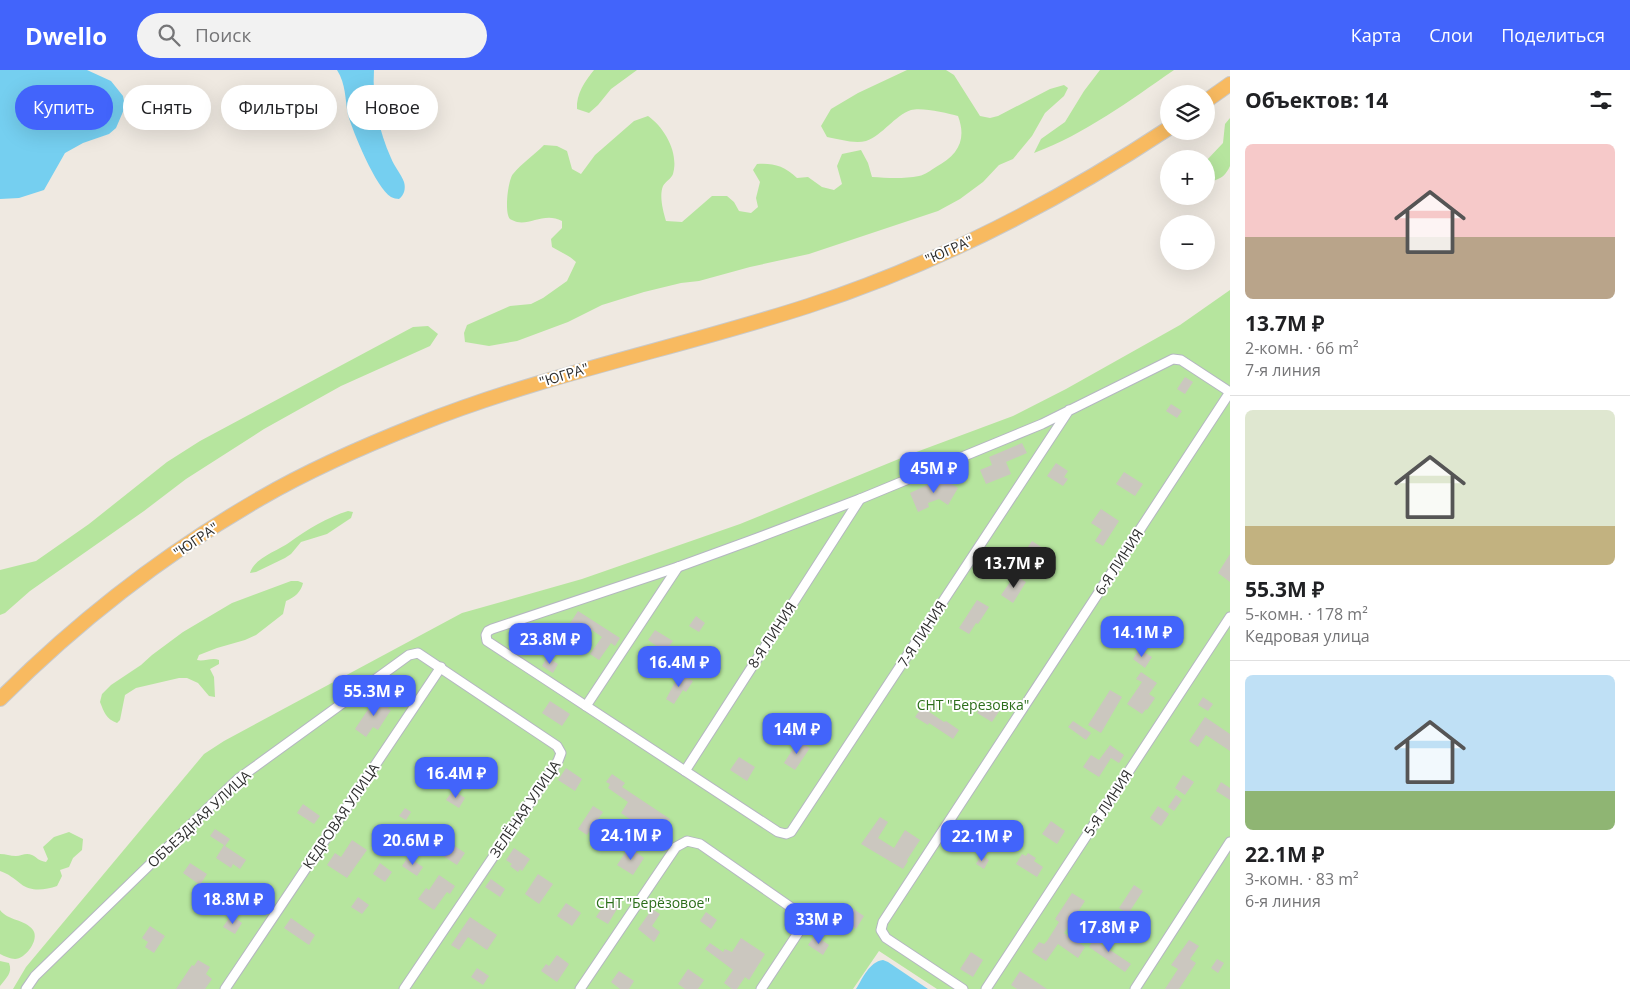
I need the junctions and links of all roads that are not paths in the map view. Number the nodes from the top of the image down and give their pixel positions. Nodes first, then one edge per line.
1 (1230, 84) edge
2 (1215, 95) edge
3 (1160, 134) edge
4 (1230, 392) edge
5 (1069, 410) junction
6 (860, 499) junction
7 (678, 567) junction
8 (1230, 617) edge
9 (441, 668) junction
10 (0, 698) edge
11 (586, 706) junction
12 (561, 753) joint
13 (685, 771) junction
14 (1230, 842) edge
15 (26, 989) edge
16 (225, 989) edge
17 (404, 989) edge
18 (580, 989) edge
19 (761, 989) edge
20 (963, 989) edge
21 (986, 989) edge
22 (1134, 989) edge

1 - 2 highway
3 - 10 highway, "ЮГРА"
4 - 5 street
4 - 20 street, 6-Я ЛИНИЯ
5 - 6 street
5 - 13 street, 7-Я ЛИНИЯ
6 - 7 street
6 - 13 street, 8-Я ЛИНИЯ
7 - 11 street
7 - 11 street
8 - 21 street, 5-Я ЛИНИЯ
9 - 12 street, ОБЪЕЗДНАЯ УЛИЦА
9 - 15 street, ОБЪЕЗДНАЯ УЛИЦА
9 - 16 street, КЕДРОВАЯ УЛИЦА
11 - 13 street
12 - 17 street, ЗЕЛЁНАЯ УЛИЦА
14 - 22 street
18 - 19 street

